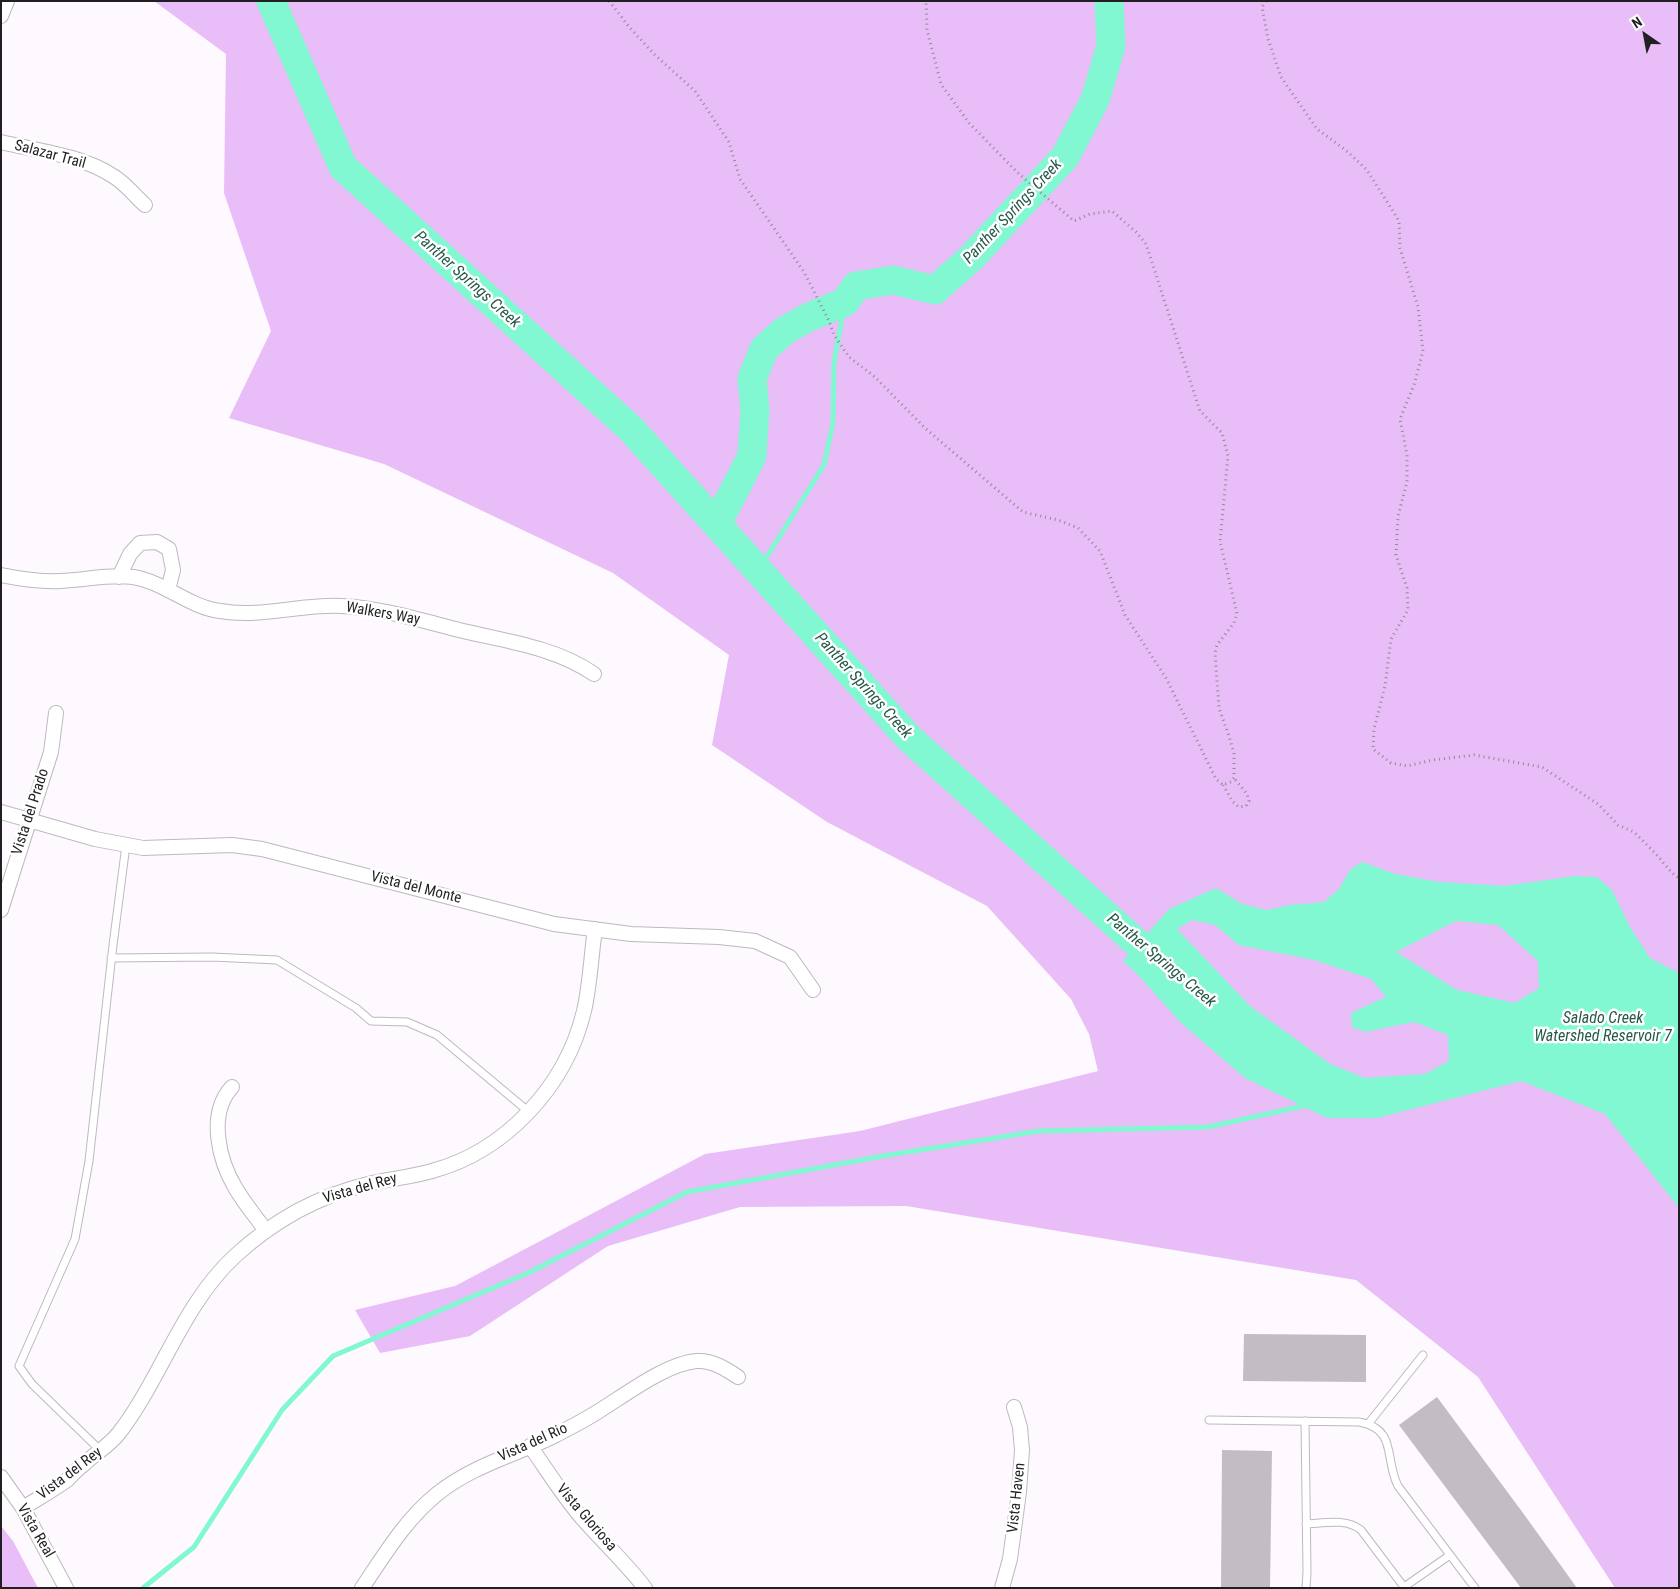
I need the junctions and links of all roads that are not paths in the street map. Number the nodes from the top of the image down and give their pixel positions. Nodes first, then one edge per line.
1 (7, 1) edge
2 (1, 16) edge
3 (1, 142) edge
4 (145, 206) dead end
5 (1, 576) edge
6 (119, 577) junction
7 (168, 590) junction
8 (594, 674) dead end
9 (56, 713) dead end
10 (1, 812) edge
11 (28, 820) junction
12 (126, 845) junction
13 (1, 910) edge
14 (594, 929) junction
15 (111, 958) junction
16 (813, 990) dead end
17 (232, 1087) dead end
18 (529, 1112) junction
19 (266, 1231) junction
20 (1424, 1355) dead end
21 (738, 1377) dead end
22 (1014, 1407) dead end
23 (1209, 1420) dead end
24 (1304, 1421) junction
25 (1368, 1424) junction
26 (530, 1446) junction
27 (101, 1451) junction
28 (1, 1477) edge
29 (23, 1508) junction
30 (1306, 1524) junction
31 (1450, 1555) junction
32 (66, 1588) edge
33 (362, 1588) edge
34 (645, 1588) edge
35 (1002, 1588) edge
36 (1306, 1588) edge
37 (1475, 1588) edge

1 - 2 street
3 - 4 street, Salazar Trail
5 - 6 street, Walkers Way
6 - 7 street, Walkers Way
6 - 7 street
7 - 8 street, Walkers Way
9 - 11 street, Vista del Prado
10 - 11 street, Vista del Monte
11 - 12 street, Vista del Monte
11 - 13 street, Vista del Prado
12 - 14 street, Vista del Monte
12 - 15 lane
14 - 16 street, Vista del Monte
14 - 18 street, Vista del Rey
15 - 18 lane
15 - 27 lane
17 - 19 street
18 - 19 street, Vista del Rey
19 - 27 street, Vista del Rey
20 - 25 lane
21 - 26 street, Vista del Rio
22 - 35 street, Vista Haven
23 - 24 lane
24 - 25 lane
24 - 30 lane
25 - 31 lane
26 - 33 street, Vista del Rio
26 - 34 street, Vista Gloriosa
27 - 29 street, Vista del Rey
28 - 29 street, Vista Real
29 - 32 street, Vista Real
30 - 31 lane
30 - 36 lane
31 - 37 lane

